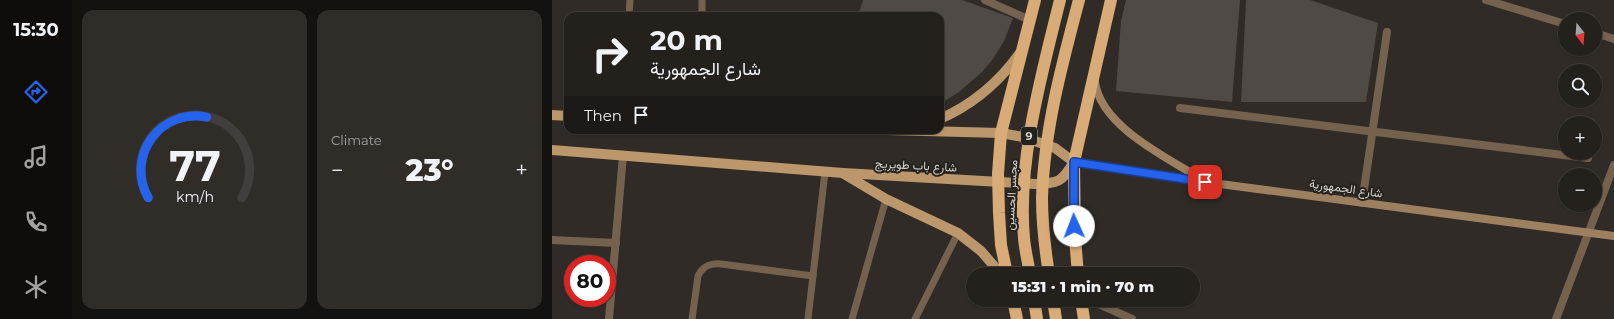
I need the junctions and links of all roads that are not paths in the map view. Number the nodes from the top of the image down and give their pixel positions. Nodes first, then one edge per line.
1 (630, 0) edge
2 (702, 0) edge
3 (985, 0) edge
4 (1035, 0) edge
5 (1060, 0) edge
6 (1079, 0) edge
7 (1111, 0) edge
8 (1486, 0) edge
9 (628, 12) edge
10 (702, 12) edge
11 (1030, 20) junction
12 (1558, 22) edge
13 (1387, 32) dead end
14 (1602, 35) edge
15 (1614, 39) edge
16 (1022, 52) junction
17 (1094, 77) junction
18 (1180, 108) dead end
19 (552, 115) edge
20 (564, 116) edge
21 (944, 117) edge
22 (944, 131) edge
23 (1372, 132) junction
24 (1001, 133) junction
25 (552, 150) edge
26 (1558, 154) edge
27 (623, 155) junction
28 (1074, 162) junction
29 (1614, 165) edge
30 (825, 172) junction
31 (843, 173) junction
32 (998, 182) junction
33 (1205, 182) junction
34 (886, 199) junction
35 (1362, 203) junction
36 (958, 233) junction
37 (1589, 233) junction
38 (1614, 236) edge
39 (552, 240) edge
40 (616, 243) junction
41 (995, 267) edge
42 (1006, 267) edge
43 (1029, 267) edge
44 (1048, 267) edge
45 (1077, 267) edge
46 (813, 276) junction
47 (1014, 307) edge
48 (1035, 307) edge
49 (1054, 307) edge
50 (1082, 307) edge
51 (1105, 307) edge
52 (609, 319) edge
53 (692, 319) edge
54 (808, 319) edge
55 (852, 319) edge
56 (915, 319) edge
57 (1017, 319) edge
58 (1037, 319) edge
59 (1056, 319) edge
60 (1084, 319) edge
61 (1132, 319) edge
62 (1556, 319) edge

1 - 9 lane
2 - 10 lane
3 - 11 street
4 - 11 highway
5 - 43 highway, مجسر الحسين / 9
6 - 44 highway, 9
7 - 17 highway
8 - 12 street
11 - 16 highway
13 - 23 street
14 - 15 street
16 - 21 main road
16 - 24 highway
17 - 28 highway
17 - 33 main road
18 - 23 street
19 - 20 main road
22 - 24 main road
23 - 26 street
23 - 35 street
24 - 28 main road
24 - 32 highway
25 - 27 main road, شارع باب طويريج
27 - 30 main road, شارع باب طويريج
27 - 40 street
28 - 32 main road, شارع باب طويريج
28 - 33 main road, شارع الجمهورية
28 - 45 highway
29 - 37 street
30 - 31 main road, شارع باب طويريج
30 - 46 lane
31 - 32 main road, شارع باب طويريج
31 - 34 main road
32 - 42 highway
33 - 35 main road, شارع الجمهورية
34 - 36 main road
34 - 55 lane
35 - 37 main road, شارع الجمهورية
36 - 41 main road
36 - 56 lane
37 - 38 main road, شارع الجمهورية
37 - 62 street
39 - 40 street
40 - 52 street
46 - 53 lane
46 - 54 lane
47 - 57 highway
48 - 58 highway
49 - 59 highway
50 - 60 highway
51 - 61 street

